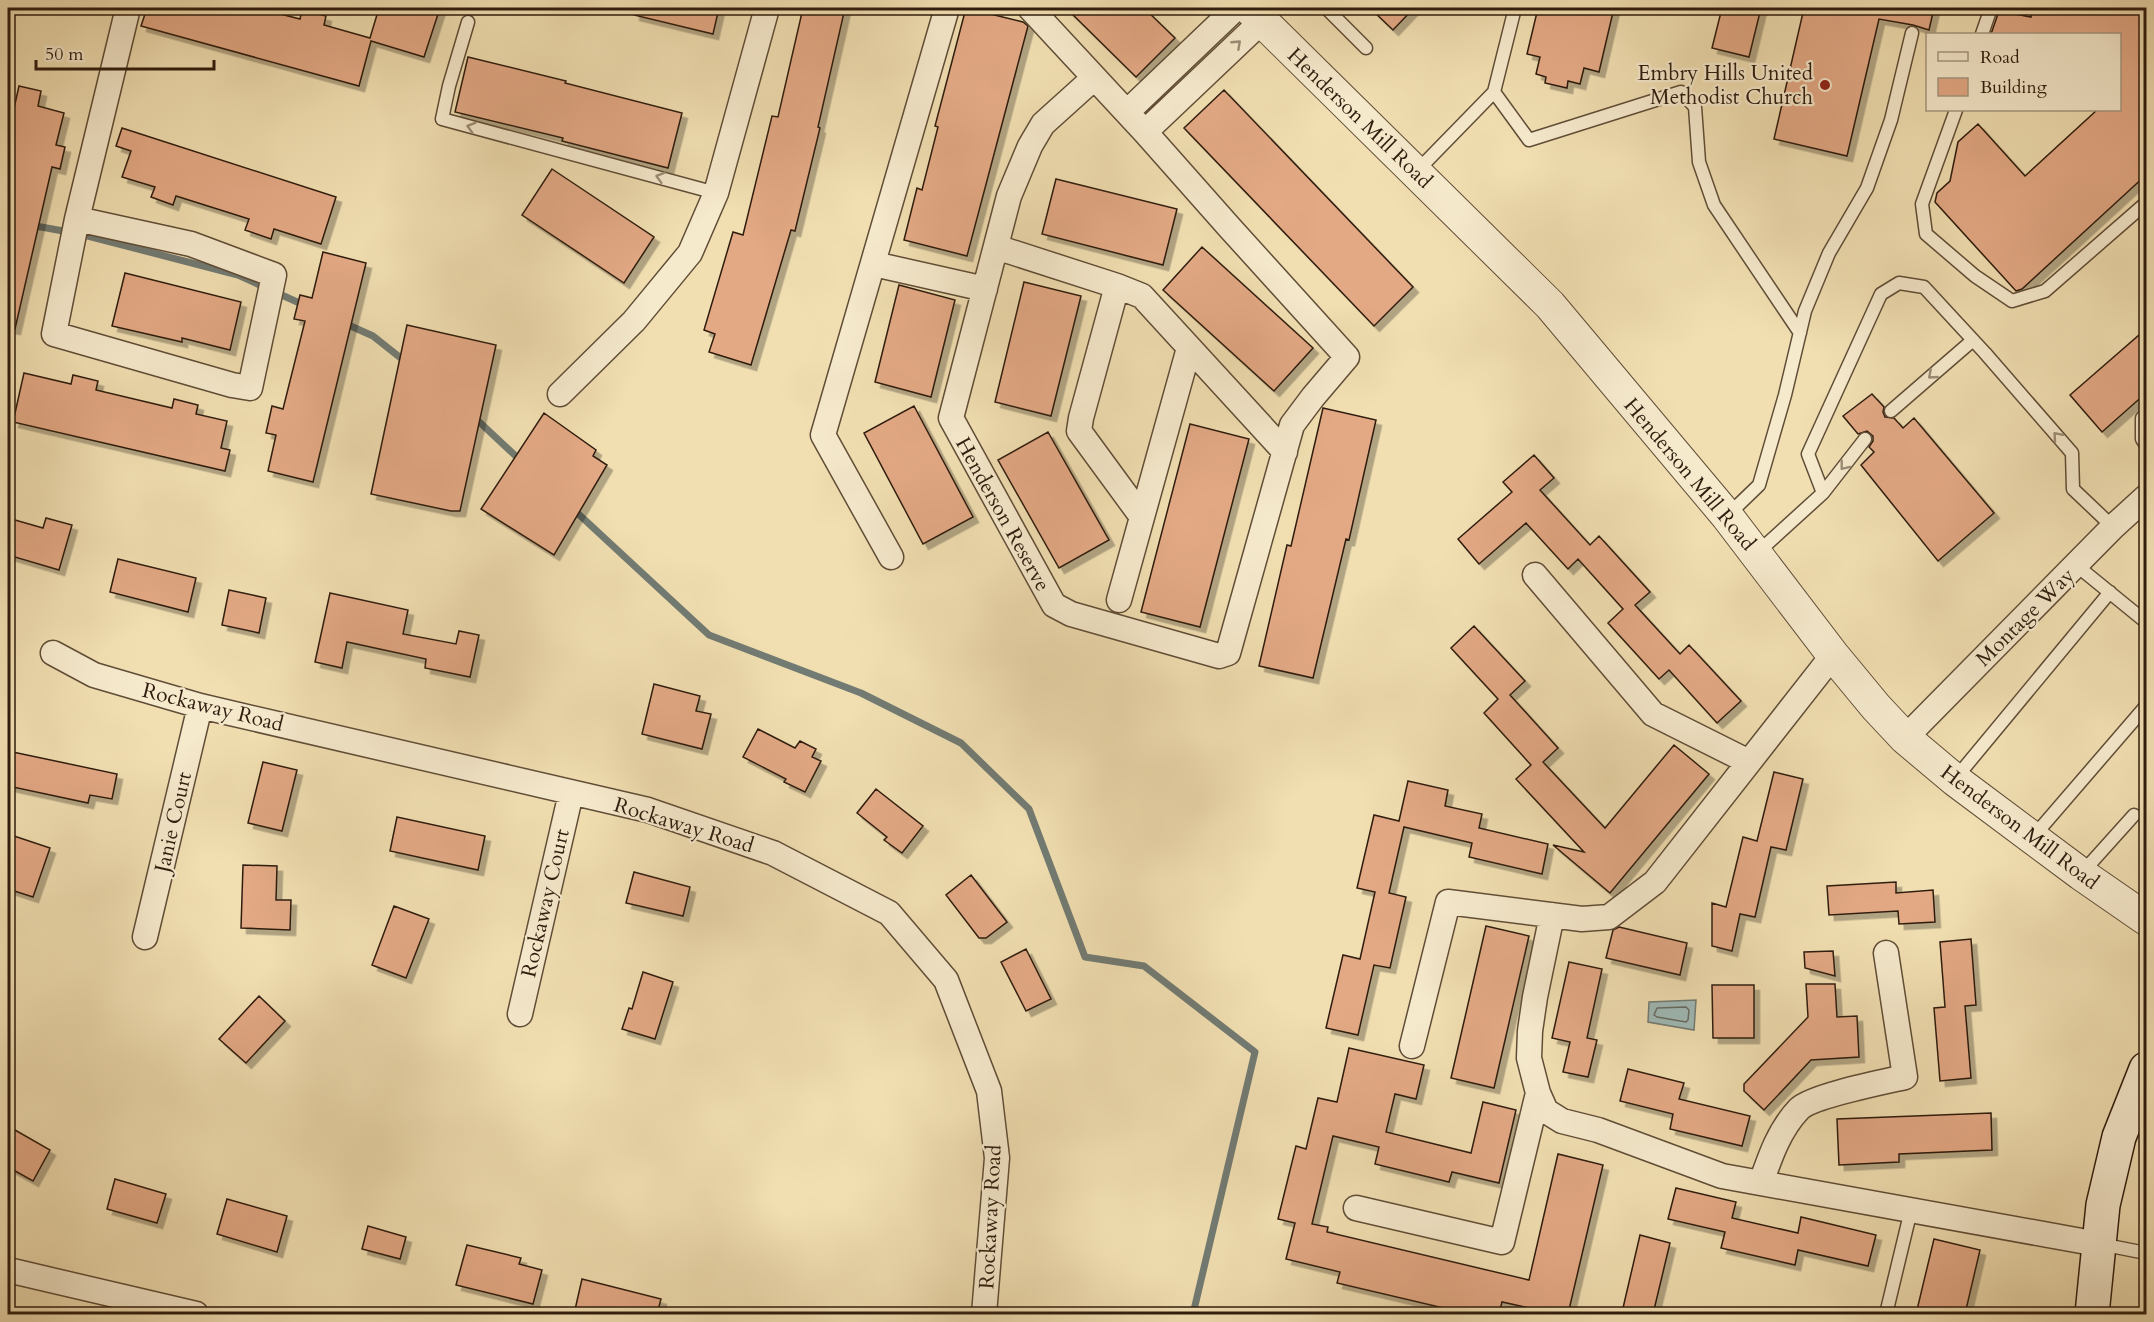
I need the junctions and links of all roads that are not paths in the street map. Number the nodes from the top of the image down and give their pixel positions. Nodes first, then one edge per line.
1 (128, 8) edge
2 (766, 8) edge
3 (947, 8) edge
4 (1030, 8) edge
5 (1326, 8) edge
6 (1515, 8) edge
7 (1991, 8) edge
8 (1249, 12) edge
9 (468, 22) dead end
10 (1912, 33) dead end
11 (1982, 33) edge
12 (1195, 47) junction
13 (1366, 48) dead end
14 (1214, 67) junction
15 (1094, 78) junction
16 (1494, 92) junction
17 (1956, 111) edge
18 (1127, 112) junction
19 (1146, 132) junction
20 (1416, 172) junction
21 (716, 193) junction
22 (2146, 203) edge
23 (77, 219) junction
24 (996, 248) junction
25 (874, 264) junction
26 (1117, 286) junction
27 (985, 289) junction
28 (1800, 333) junction
29 (1973, 340) junction
30 (1190, 348) junction
31 (560, 394) dead end
32 (1891, 411) dead end
33 (2146, 414) edge
34 (1865, 439) dead end
35 (2146, 445) edge
36 (1285, 452) junction
37 (1822, 493) junction
38 (2146, 497) edge
39 (1727, 516) junction
40 (1142, 517) junction
41 (2113, 527) junction
42 (1756, 553) junction
43 (891, 557) dead end
44 (2076, 566) junction
45 (1535, 575) dead end
46 (2110, 592) junction
47 (1119, 600) dead end
48 (2146, 622) edge
49 (53, 653) dead end
50 (1833, 655) junction
51 (200, 706) junction
52 (2146, 706) edge
53 (1905, 738) junction
54 (1749, 762) junction
55 (1954, 780) junction
56 (571, 793) junction
57 (2133, 815) dead end
58 (2033, 837) junction
59 (2081, 874) junction
60 (1552, 915) junction
61 (2146, 919) edge
62 (145, 937) dead end
63 (1886, 953) dead end
64 (520, 1014) dead end
65 (1412, 1046) dead end
66 (2146, 1069) edge
67 (1538, 1093) junction
68 (1761, 1183) junction
69 (1356, 1208) dead end
70 (1911, 1210) junction
71 (2098, 1244) junction
72 (2146, 1253) edge
73 (8, 1270) edge
74 (196, 1314) edge
75 (984, 1314) edge
76 (1886, 1314) edge
77 (2092, 1314) edge

1 - 23 street
2 - 21 street
3 - 25 street
4 - 15 street, Henderson Reserve
5 - 13 lane
6 - 16 lane
7 - 11 lane
8 - 12 street
14 -> 8 street
8 - 20 street, Henderson Mill Road
21 -> 9 lane
10 - 28 lane
12 - 14 street
12 - 18 street
14 - 19 street
15 - 18 street, Henderson Reserve
15 - 24 street, Henderson Reserve
16 - 20 lane
16 - 28 lane
17 - 22 lane
18 - 19 street, Henderson Reserve
19 - 36 street, Henderson Reserve
20 - 39 street, Henderson Mill Road
21 - 31 street
23 - 23 street
24 - 26 street
24 - 27 street, Henderson Reserve
25 - 27 street
25 - 43 street
26 - 30 street
26 - 40 street
27 - 36 street, Henderson Reserve
28 - 39 lane
29 -> 32 lane
29 - 37 lane
41 -> 29 lane
30 - 36 street
30 - 40 street
33 - 35 lane
34 -> 37 lane
37 - 42 lane
38 - 41 street, Montage Way
39 - 42 street, Henderson Mill Road
40 - 47 street
41 - 44 street, Montage Way
42 - 50 street, Henderson Mill Road
44 - 46 lane
44 - 53 street, Montage Way
45 - 54 street
46 - 48 lane
46 - 55 lane
49 - 51 street, Rockaway Road
50 - 53 street, Henderson Mill Road
50 - 54 street
51 - 56 street, Rockaway Road
51 - 62 street, Janie Court
52 - 58 lane
53 - 55 street, Henderson Mill Road
54 - 60 street
55 - 58 street, Henderson Mill Road
56 - 64 street, Rockaway Court
56 - 75 street, Rockaway Road
57 - 59 lane
58 - 59 street, Henderson Mill Road
59 - 61 street, Henderson Mill Road
60 - 65 street
60 - 67 street
63 - 68 street
66 - 71 main road
67 - 68 street
67 - 69 street
68 - 70 street
70 - 71 street
70 - 76 lane
71 - 72 lane
71 - 77 main road
73 - 74 street

